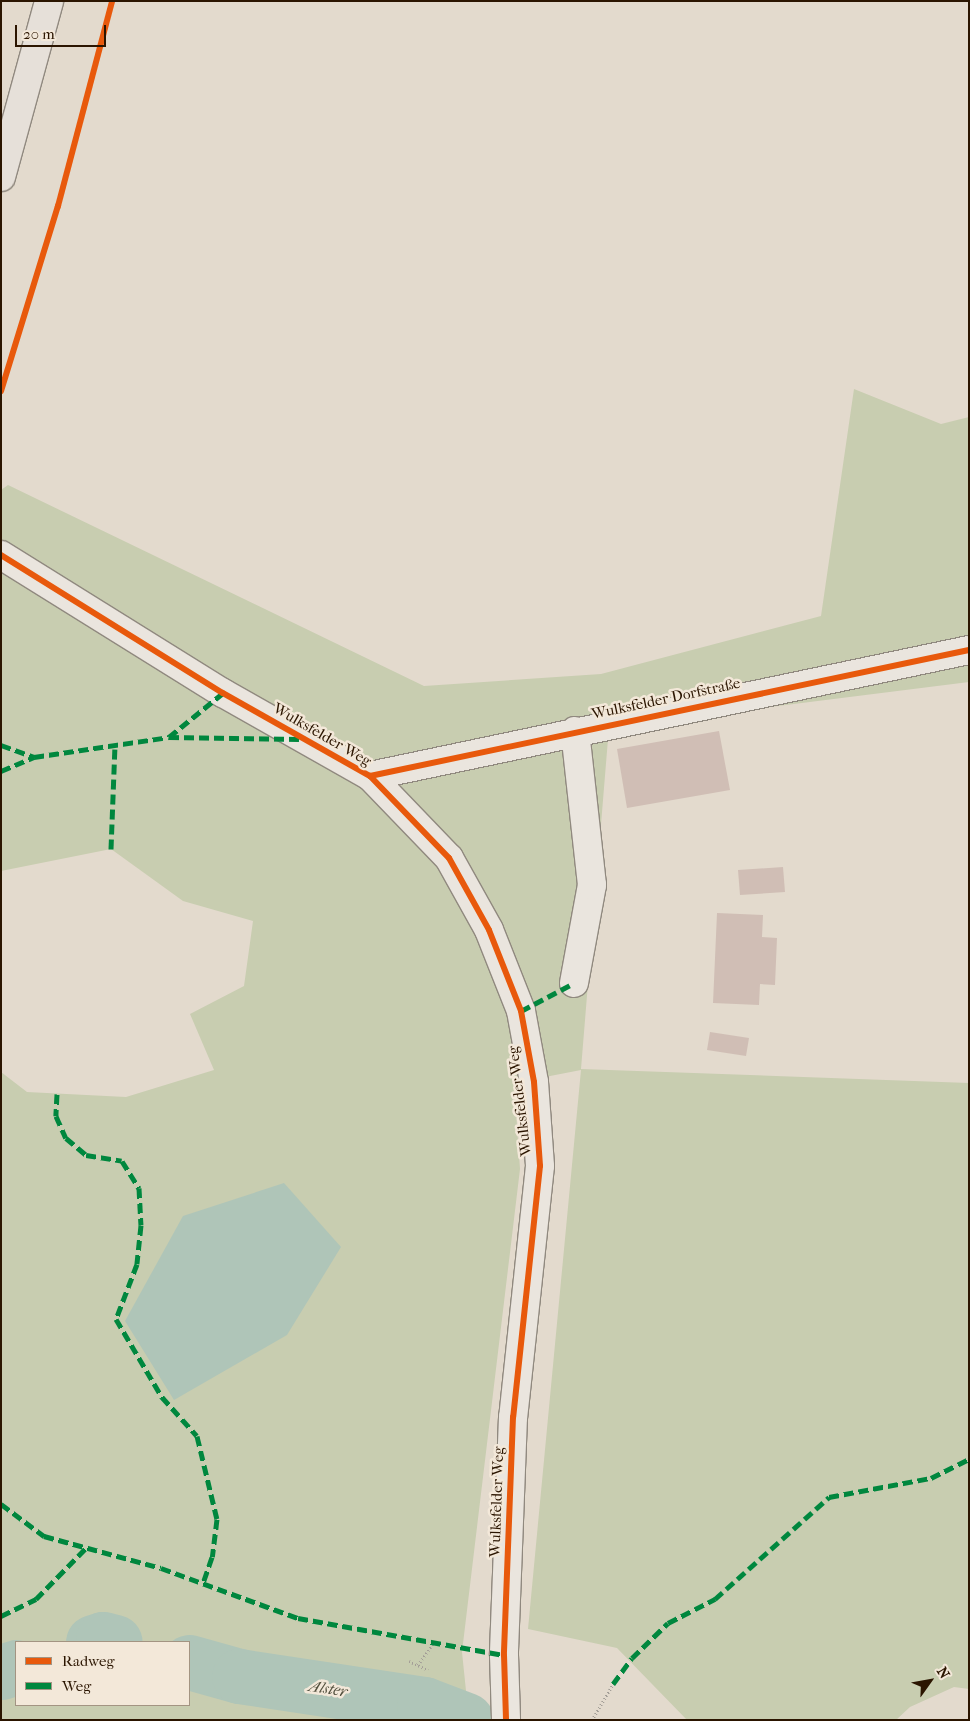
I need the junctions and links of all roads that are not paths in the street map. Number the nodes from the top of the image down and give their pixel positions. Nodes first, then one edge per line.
1 (49, 1) edge
2 (1, 177) edge
3 (1, 555) edge
4 (969, 650) edge
5 (575, 731) junction
6 (370, 776) junction
7 (574, 984) dead end
8 (506, 1720) edge

1 - 2 main road
3 - 6 street, Wulksfelder Weg
4 - 5 street, Wulksfelder Dorfstraße
5 - 6 street, Wulksfelder Dorfstraße
5 - 7 street
6 - 8 street, Wulksfelder Weg

